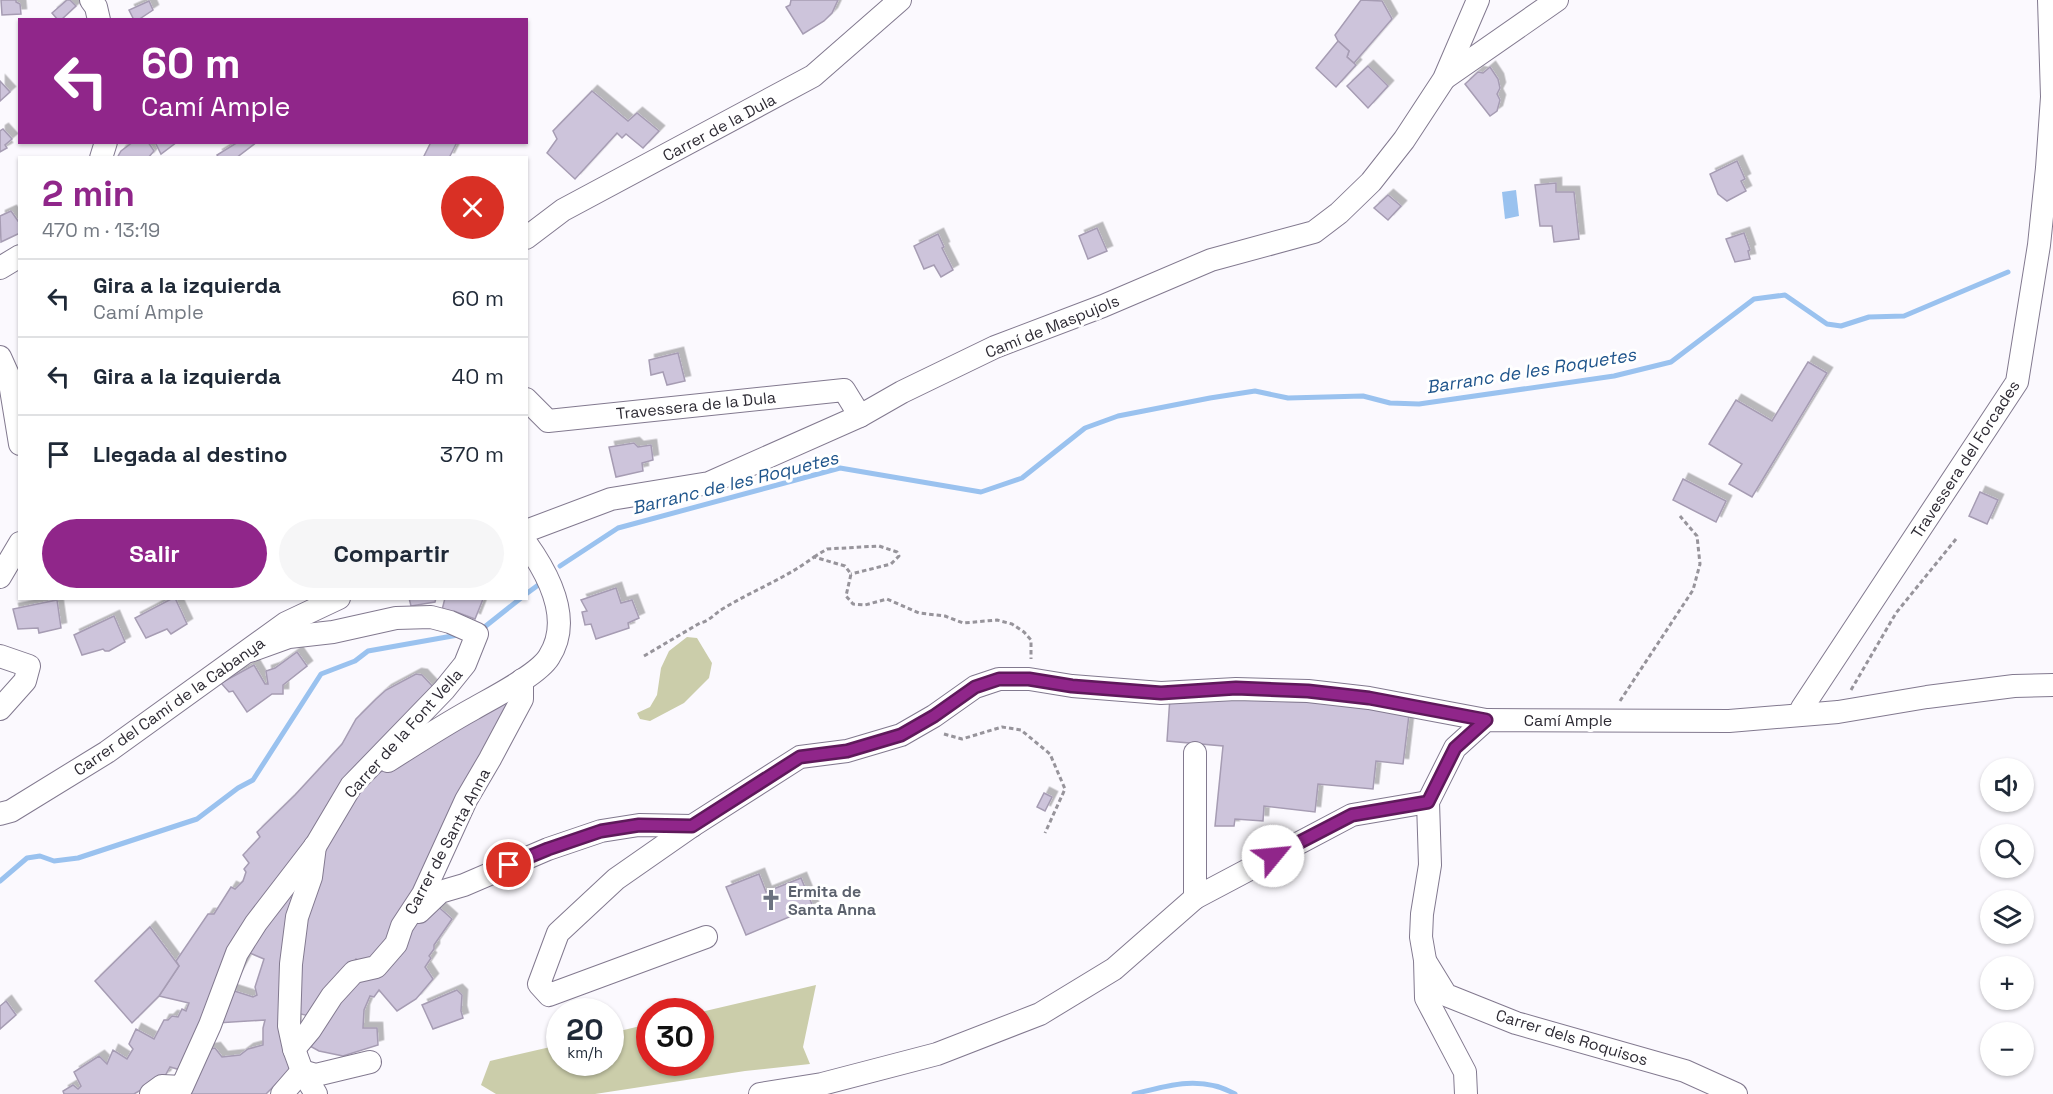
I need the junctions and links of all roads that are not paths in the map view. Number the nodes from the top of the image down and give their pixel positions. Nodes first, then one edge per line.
1 (91, 0) edge
2 (900, 0) edge
3 (1478, 0) edge
4 (1557, 0) edge
5 (2049, 0) edge
6 (99, 18) edge
7 (1444, 79) junction
8 (528, 236) edge
9 (18, 256) edge
10 (0, 268) edge
11 (0, 357) edge
12 (528, 401) edge
13 (860, 416) junction
14 (18, 432) edge
15 (528, 530) edge
16 (18, 546) edge
17 (528, 546) edge
18 (0, 578) edge
19 (335, 600) edge
20 (250, 651) junction
21 (0, 656) edge
22 (522, 680) junction
23 (2053, 685) edge
24 (1802, 708) dead end
25 (0, 710) edge
26 (1486, 720) junction
27 (1195, 753) dead end
28 (351, 786) junction
29 (1428, 802) junction
30 (0, 814) edge
31 (692, 826) junction
32 (316, 845) junction
33 (1195, 898) junction
34 (706, 937) dead end
35 (398, 938) junction
36 (1425, 960) junction
37 (294, 1050) junction
38 (370, 1062) dead end
39 (302, 1071) junction
40 (151, 1094) edge
41 (282, 1094) edge
42 (316, 1094) edge
43 (760, 1094) edge
44 (1466, 1094) edge
45 (1736, 1094) edge

1 - 6 street
2 - 8 street, Carrer de la Dula
3 - 7 street, Camí de Maspujols
4 - 7 street
5 - 24 street, Travessera del Forcades
7 - 13 street, Camí de Maspujols
9 - 10 street
11 - 14 street
12 - 13 street, Travessera de la Dula
13 - 15 street, Camí de Maspujols
16 - 18 street
17 - 22 street
19 - 20 street, Carrer del Camí de la Cabanya
20 - 28 street, Carrer de la Font Vella
20 - 30 street, Carrer del Camí de la Cabanya
21 - 25 street
22 - 28 street
22 - 35 street, Carrer de Santa Anna
23 - 26 street, Camí Ample
26 - 29 street
26 - 31 street, Camí Ample
27 - 33 street
28 - 32 street, Carrer de la Font Vella
29 - 33 street
29 - 36 street
31 - 34 street, Camí Ample
31 - 35 street
32 - 37 street
32 - 40 street
33 - 43 street
35 - 37 street, Carrer de Santa Anna
36 - 44 street
36 - 45 street, Carrer dels Roquisos
37 - 39 street
38 - 39 street
39 - 41 street
39 - 42 street

